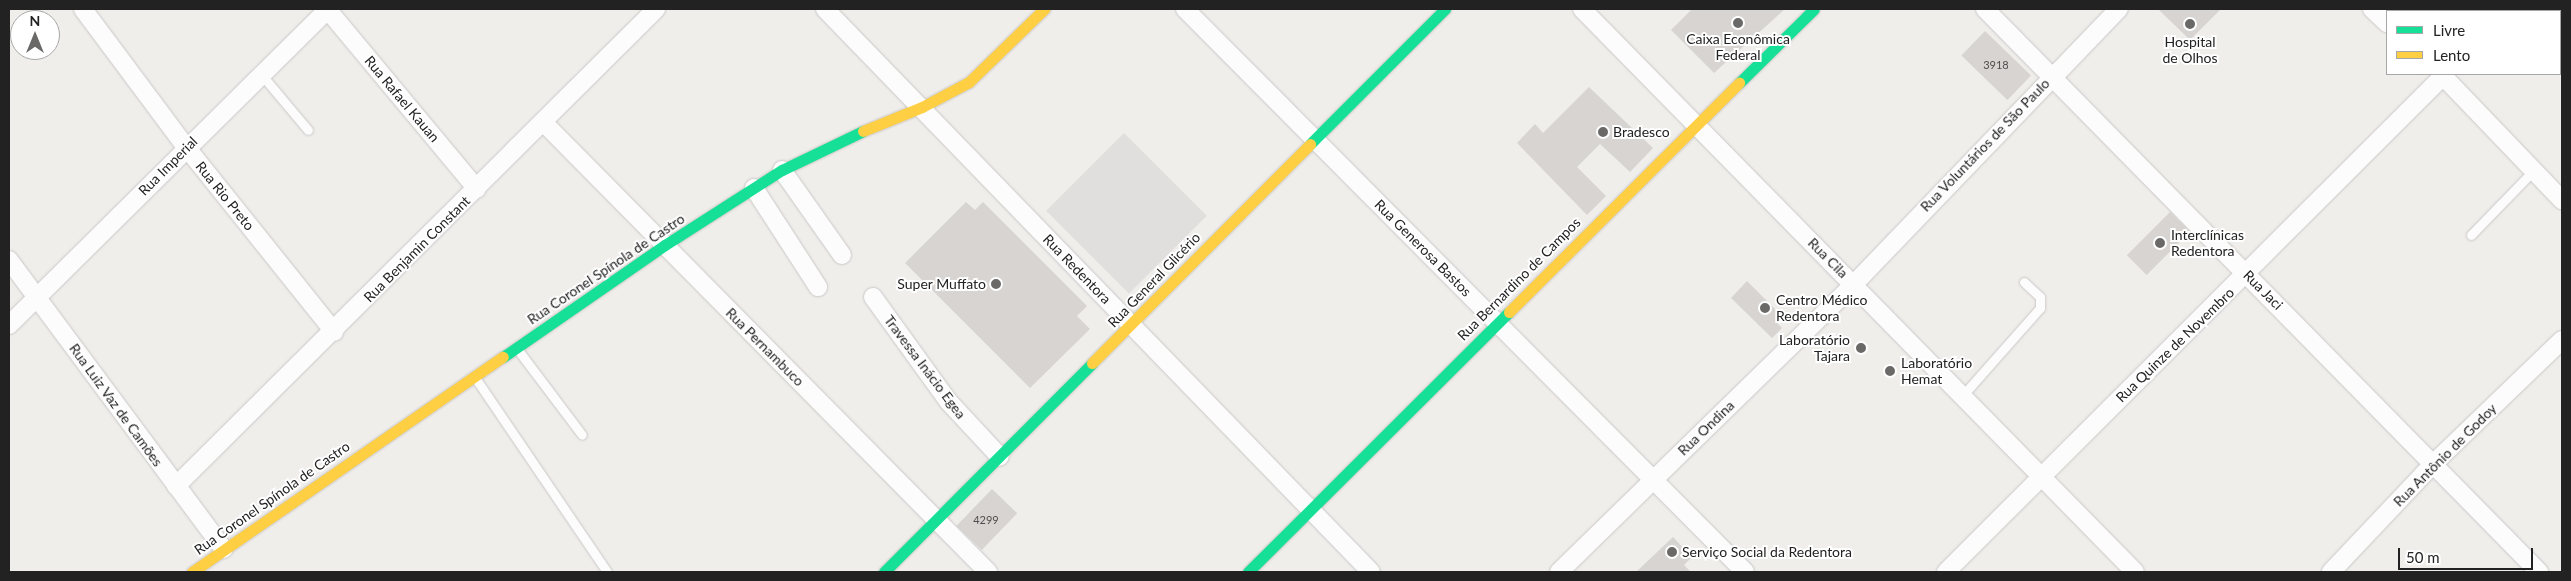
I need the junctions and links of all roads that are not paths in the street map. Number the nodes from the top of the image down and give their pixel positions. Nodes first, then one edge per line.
1 (83, 9) edge
2 (327, 9) edge
3 (656, 9) edge
4 (824, 9) edge
5 (1044, 9) edge
6 (1185, 9) edge
7 (1446, 9) edge
8 (1582, 9) edge
9 (1814, 9) edge
10 (1985, 9) edge
11 (2119, 9) edge
12 (2372, 9) edge
13 (2386, 22) edge
14 (260, 74) junction
15 (2442, 75) edge
16 (2444, 75) edge
17 (2051, 76) junction
18 (922, 107) junction
19 (543, 122) junction
20 (1696, 124) junction
21 (308, 130) dead end
22 (1315, 139) junction
23 (186, 147) junction
24 (782, 170) junction
25 (2534, 170) junction
26 (754, 188) junction
27 (477, 189) junction
28 (2562, 200) edge
29 (2471, 235) dead end
30 (665, 245) junction
31 (842, 255) dead end
32 (9, 260) edge
33 (2246, 274) junction
34 (2024, 282) dead end
35 (1854, 284) junction
36 (818, 287) dead end
37 (36, 297) junction
38 (873, 297) dead end
39 (1497, 322) junction
40 (9, 325) edge
41 (1131, 326) junction
42 (334, 332) junction
43 (2562, 340) edge
44 (517, 347) junction
45 (474, 377) junction
46 (1963, 396) junction
47 (582, 435) dead end
48 (1000, 456) junction
49 (2433, 464) junction
50 (2041, 476) junction
51 (1653, 480) junction
52 (176, 486) junction
53 (1311, 508) junction
54 (937, 520) junction
55 (224, 549) junction
56 (197, 571) edge
57 (607, 572) edge
58 (884, 572) edge
59 (988, 572) edge
60 (1248, 572) edge
61 (1371, 572) edge
62 (1559, 572) edge
63 (1745, 572) edge
64 (1946, 572) edge
65 (2135, 572) edge
66 (2331, 572) edge
67 (2540, 572) edge

1 - 23 street, Rua Rio Preto
2 - 14 street, Rua Imperial
2 - 27 street, Rua Rafael Kauan
3 - 19 street, Rua Benjamin Constant
4 - 18 street, Rua Redentora
5 - 18 street, Rua Coronel Spínola de Castro
6 - 22 street, Rua Generosa Bastos
7 - 22 street, Rua General Glicério
8 - 20 street, Rua Cila
9 - 20 street, Rua Bernardino de Campos
10 - 17 street, Rua Jaci
11 - 17 street, Rua Voluntários de São Paulo
12 - 13 street
14 - 21 lane
14 - 23 street, Rua Imperial
15 - 33 street, Rua Quinze de Novembro
16 - 25 street
17 - 33 street, Rua Jaci
17 - 35 street, Rua Voluntários de São Paulo
18 - 24 street, Rua Coronel Spínola de Castro
18 - 41 street, Rua Redentora
19 - 27 street, Rua Benjamin Constant
19 - 30 street, Rua Pernambuco
20 - 35 street, Rua Cila
20 - 39 street, Rua Bernardino de Campos
22 - 39 street, Rua Generosa Bastos
22 - 41 street, Rua General Glicério
23 - 37 street, Rua Imperial
23 - 42 street, Rua Rio Preto
24 - 26 street, Rua Coronel Spínola de Castro
24 - 31 street
25 - 28 street
25 - 29 lane
26 - 30 street, Rua Coronel Spínola de Castro
26 - 36 street
27 - 42 street, Rua Benjamin Constant
30 - 44 street, Rua Coronel Spínola de Castro
30 - 54 street, Rua Pernambuco
32 - 37 street, Rua Luiz Vaz de Camões
33 - 49 street, Rua Jaci
33 - 50 street, Rua Quinze de Novembro
34 - 46 lane
35 - 46 street, Rua Cila
35 - 51 street, Rua Ondina
37 - 40 street, Rua Imperial
37 - 52 street, Rua Luiz Vaz de Camões
38 - 48 street, Travessa Inácio Egea
39 - 51 street, Rua Generosa Bastos
39 - 53 street, Rua Bernardino de Campos
41 - 48 street, Rua General Glicério
41 - 53 street, Rua Redentora
42 - 52 street, Rua Benjamin Constant
43 - 49 street, Rua Antônio de Godoy
44 - 45 street, Rua Coronel Spínola de Castro
44 - 47 lane
45 - 55 street, Rua Coronel Spínola de Castro
45 - 57 lane
46 - 50 street, Rua Cila
48 - 54 street, Rua General Glicério
49 - 66 street, Rua Antônio de Godoy
49 - 67 street, Rua Jaci
50 - 64 street, Rua Quinze de Novembro
50 - 65 street, Rua Cila
51 - 62 street, Rua Ondina
51 - 63 street, Rua Generosa Bastos
52 - 55 street, Rua Luiz Vaz de Camões
53 - 60 street, Rua Bernardino de Campos
53 - 61 street, Rua Redentora
54 - 58 street, Rua General Glicério
54 - 59 street, Rua Pernambuco
55 - 56 street, Rua Coronel Spínola de Castro

